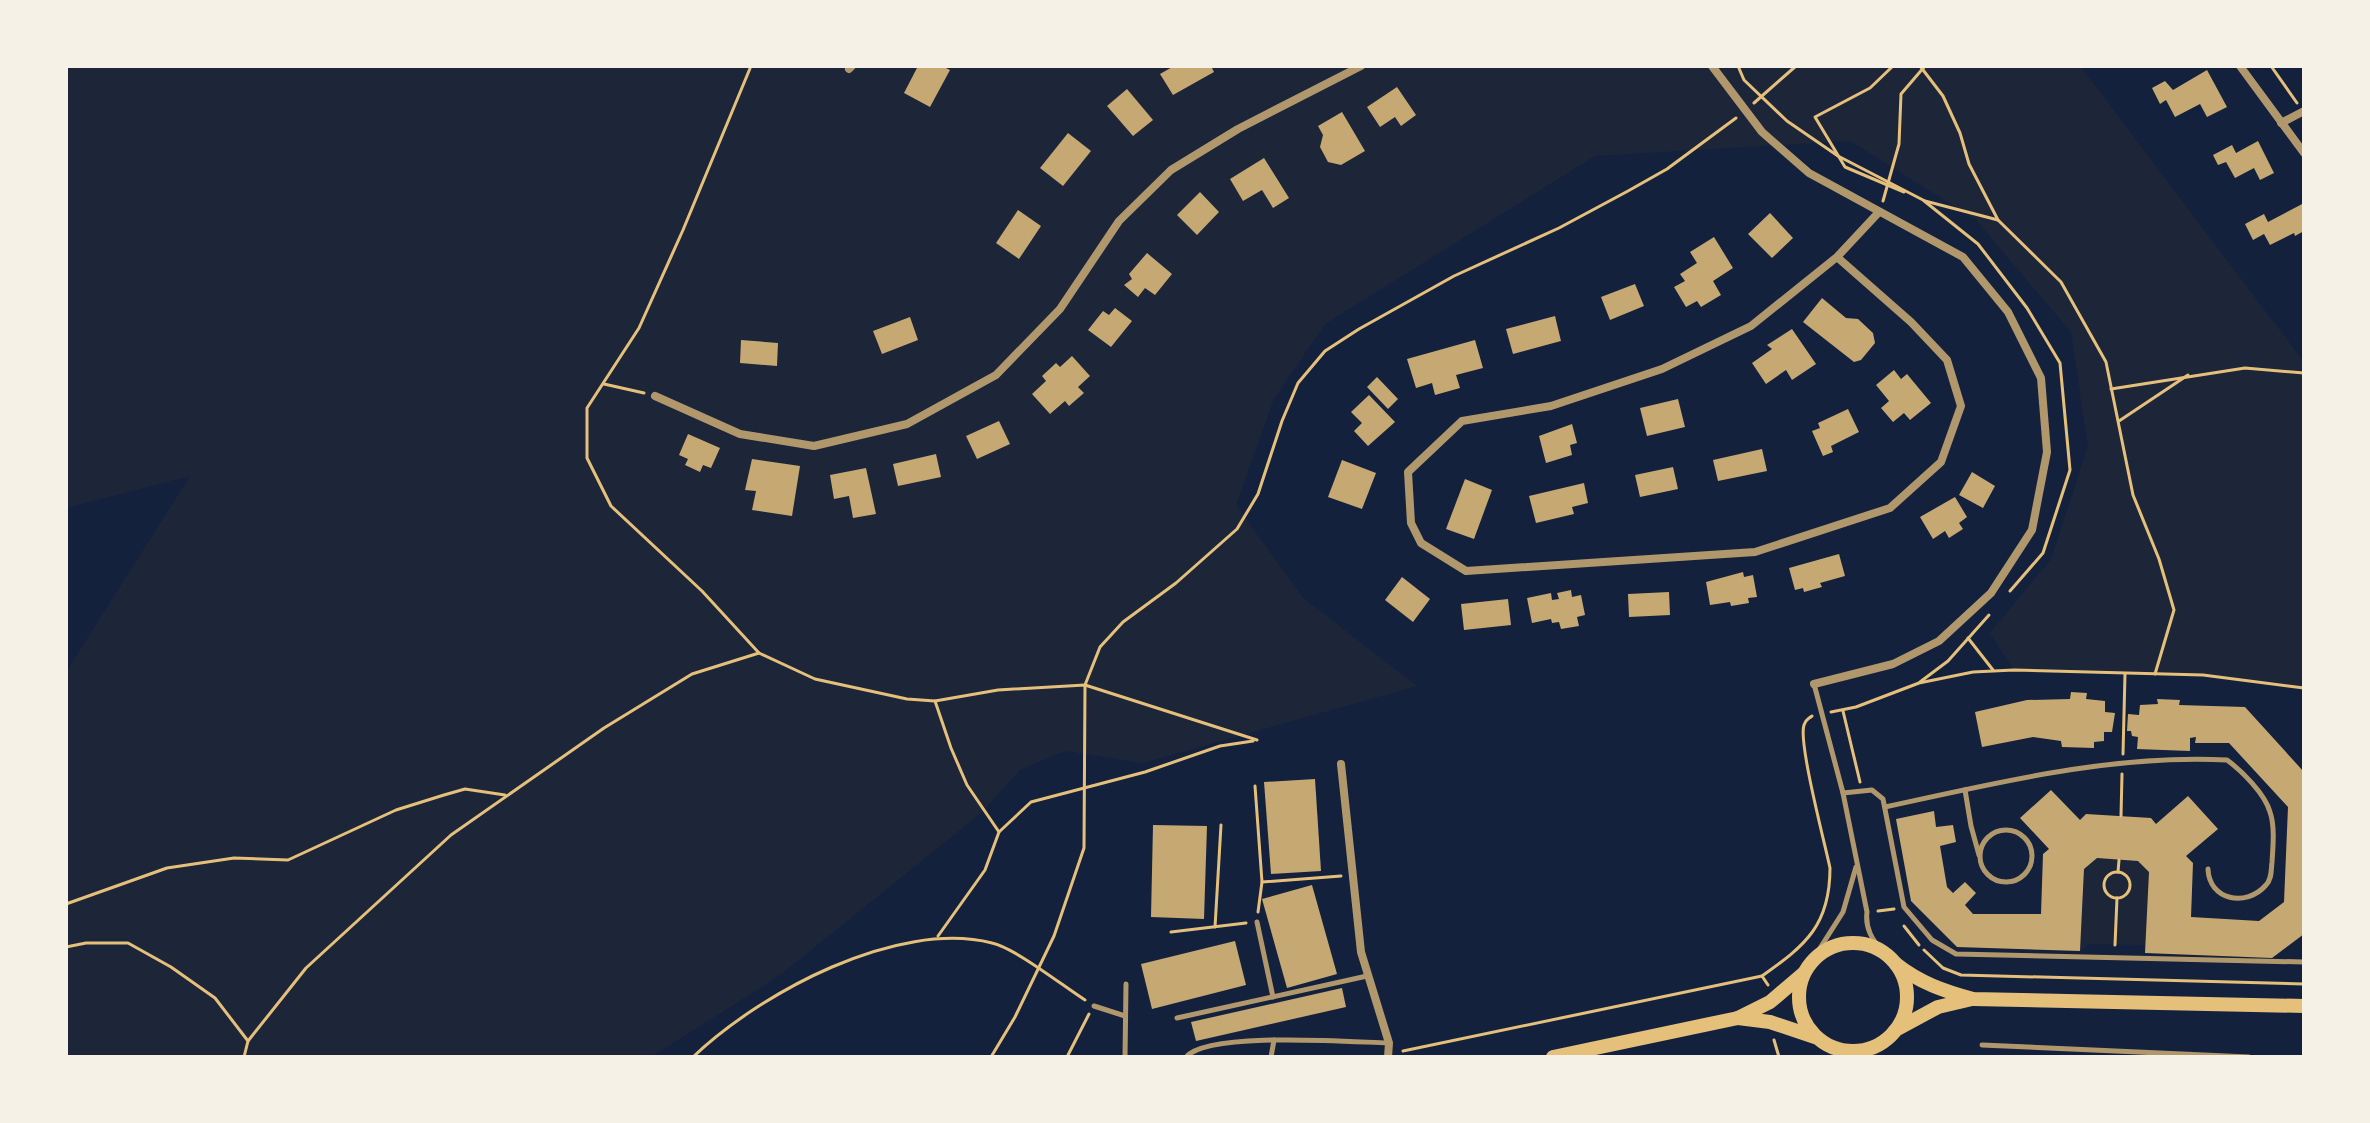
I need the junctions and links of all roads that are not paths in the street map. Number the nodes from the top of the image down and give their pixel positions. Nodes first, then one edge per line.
1 (1361, 66) edge
2 (1712, 66) edge
3 (2240, 66) edge
4 (2304, 111) edge
5 (2281, 123) junction
6 (2304, 153) edge
7 (1879, 212) junction
8 (1837, 257) junction
9 (655, 396) road end
10 (1814, 684) joint
11 (1341, 764) dead end
12 (1965, 790) junction
13 (1843, 793) junction
14 (1885, 807) junction
15 (1980, 859) junction
16 (1856, 866) junction
17 (2208, 869) dead end
18 (1257, 922) road end
19 (1883, 952) junction
20 (2304, 962) edge
21 (1896, 964) junction
22 (1806, 970) junction
23 (1368, 975) junction
24 (1126, 984) dead end
25 (1273, 997) junction
26 (1973, 999) junction
27 (1094, 1006) road end
28 (2304, 1006) edge
29 (1125, 1016) junction
30 (1177, 1018) dead end
31 (1738, 1018) junction
32 (1894, 1032) junction
33 (1274, 1040) junction
34 (1821, 1040) junction
35 (1389, 1043) junction
36 (1982, 1045) dead end
37 (1388, 1055) edge
38 (1125, 1057) edge
39 (1186, 1057) edge
40 (1271, 1057) edge
41 (1553, 1057) edge
42 (1839, 1057) edge
43 (1883, 1057) edge
44 (2249, 1057) edge

1 - 9 street
2 - 7 street
3 - 5 street
4 - 5 street
5 - 6 street
7 - 8 street
7 - 10 street
8 - 8 street
10 - 13 lane
11 - 23 street
12 - 14 lane
12 - 15 lane
12 - 17 lane
13 - 14 lane
13 - 16 lane
14 - 20 lane
15 - 15 lane
16 - 19 lane
16 - 22 lane
18 - 25 lane
19 - 21 main road
19 - 22 main road
21 - 26 main road
21 - 32 main road
22 - 31 main road
22 - 34 main road
23 - 25 lane
23 - 35 street
24 - 29 lane
25 - 30 lane
26 - 28 main road
26 - 32 main road
27 - 29 lane
29 - 38 lane
31 - 34 main road
31 - 41 main road
32 - 34 main road
32 - 43 main road
33 - 35 lane
33 - 39 lane
33 - 40 lane
34 - 42 main road
35 - 37 street
36 - 44 lane

